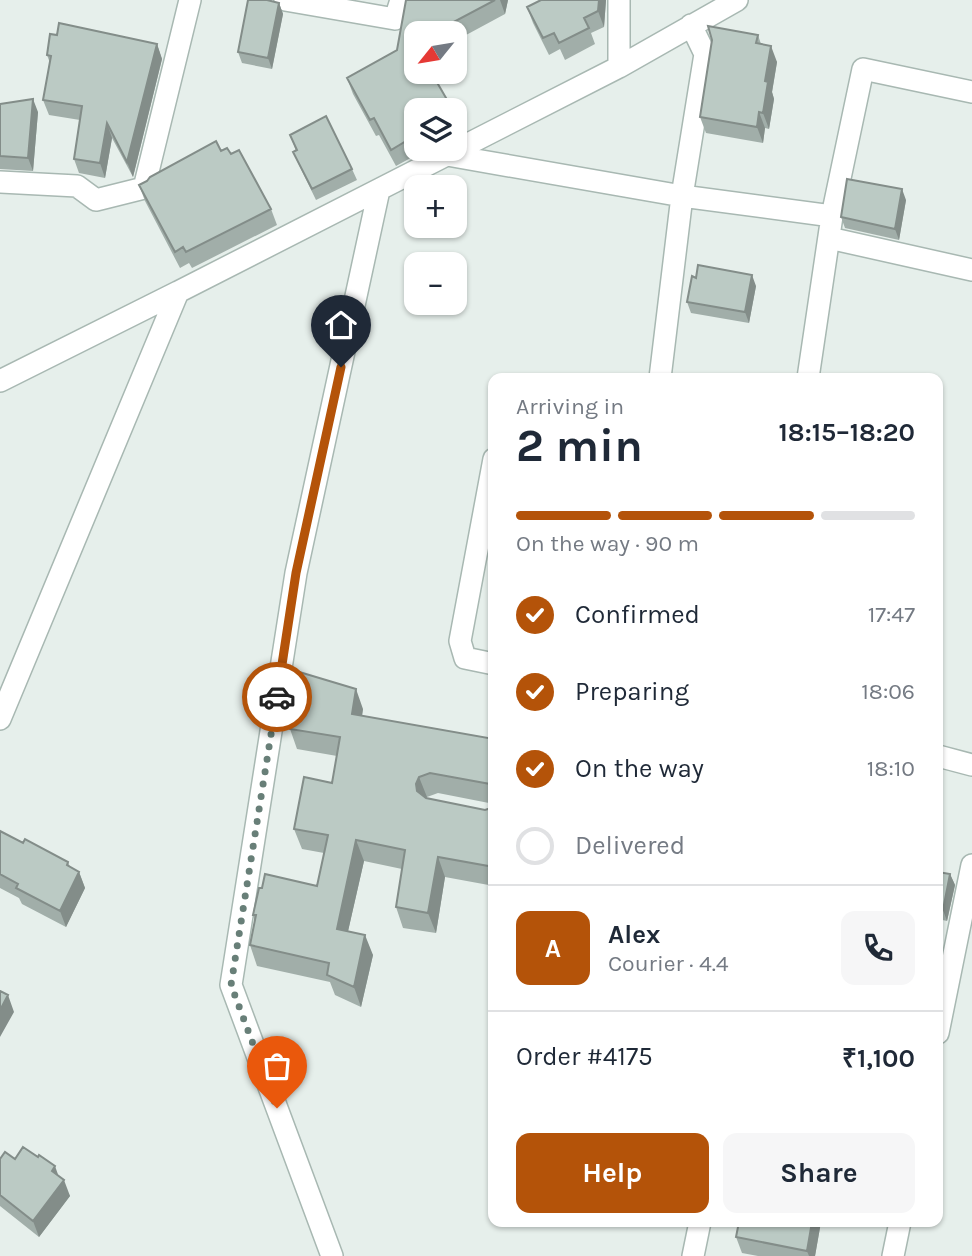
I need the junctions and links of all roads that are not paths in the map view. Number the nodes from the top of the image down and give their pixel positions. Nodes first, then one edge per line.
1 (190, 0) edge
2 (285, 0) edge
3 (401, 0) edge
4 (619, 0) edge
5 (737, 0) edge
6 (691, 25) junction
7 (619, 67) junction
8 (972, 92) edge
9 (467, 145) edge
10 (467, 158) edge
11 (435, 161) edge
12 (0, 181) edge
13 (379, 190) junction
14 (682, 196) junction
15 (832, 216) junction
16 (829, 238) junction
17 (972, 271) edge
18 (178, 292) junction
19 (661, 373) edge
20 (809, 373) edge
21 (0, 381) edge
22 (488, 491) edge
23 (488, 663) edge
24 (0, 719) edge
25 (943, 756) edge
26 (972, 765) edge
27 (972, 864) edge
28 (943, 1008) edge
29 (699, 1227) edge
30 (899, 1227) edge
31 (332, 1256) edge
32 (693, 1256) edge
33 (893, 1256) edge

1 - 12 street
2 - 3 street
4 - 7 street
5 - 6 street
6 - 7 street
6 - 14 street
7 - 9 street
8 - 15 street
10 - 14 street
11 - 13 street
13 - 18 street
13 - 31 street
14 - 15 street
14 - 19 street
15 - 16 street
16 - 17 street
16 - 20 street
18 - 21 street
18 - 24 street
22 - 23 street
25 - 26 street
27 - 28 street
29 - 32 street
30 - 33 street

